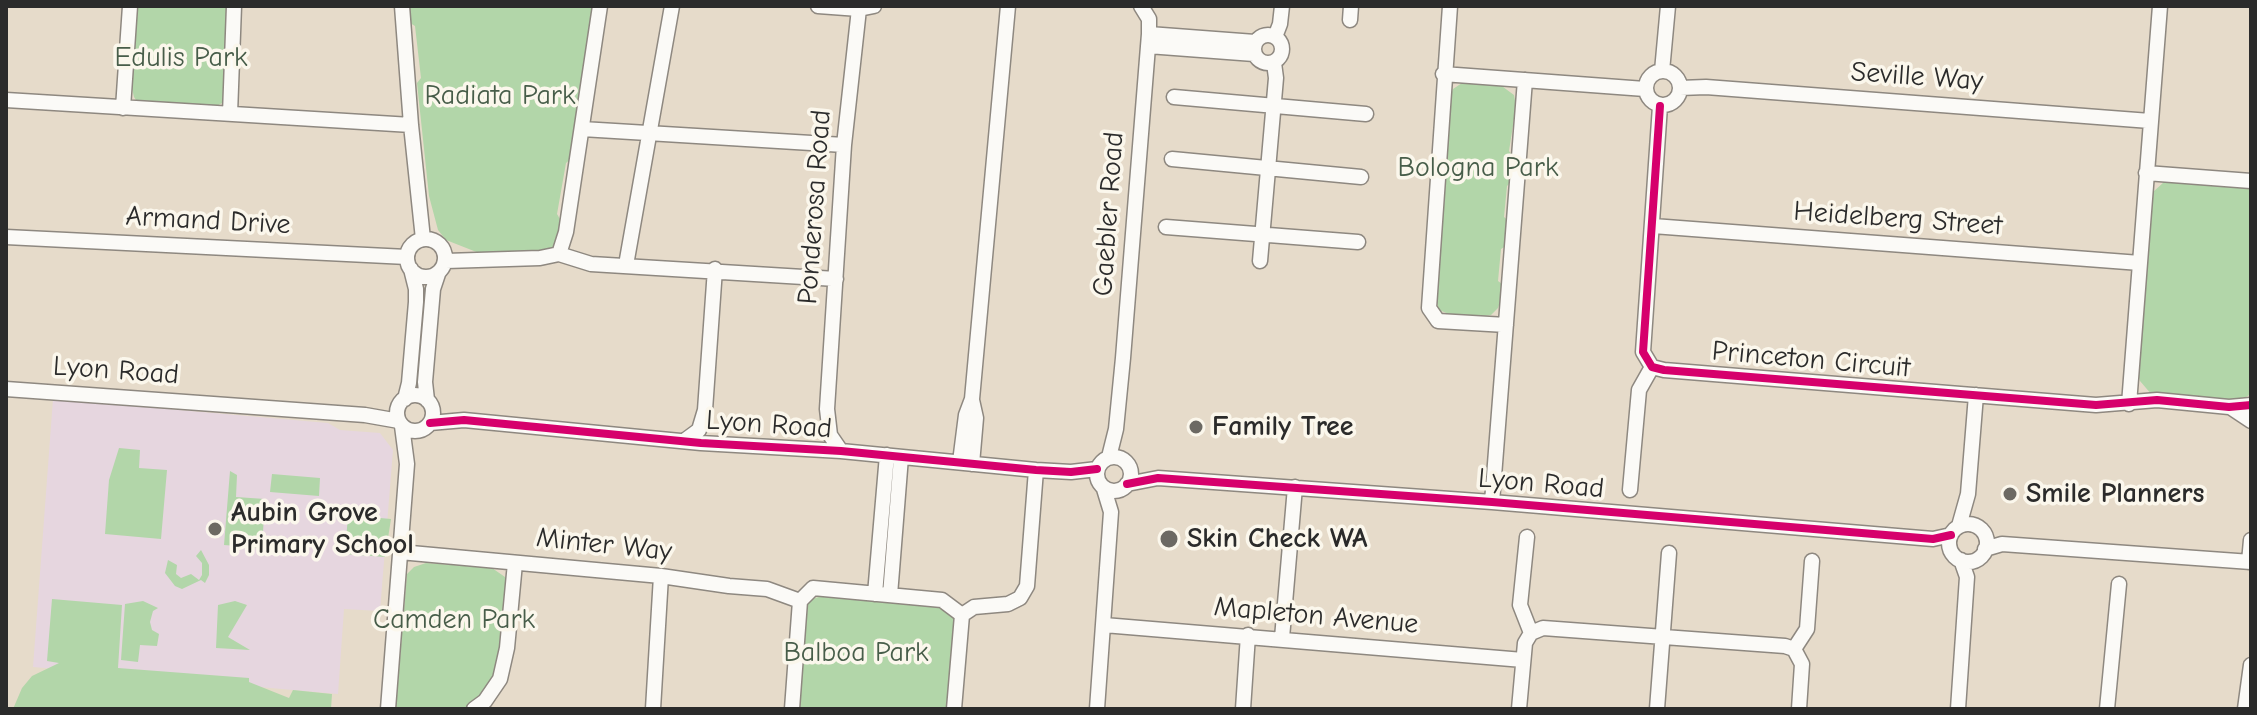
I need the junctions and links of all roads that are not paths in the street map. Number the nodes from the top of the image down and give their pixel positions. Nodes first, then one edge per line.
1 (130, 6) edge
2 (234, 6) edge
3 (402, 6) edge
4 (600, 6) edge
5 (672, 6) edge
6 (818, 6) edge
7 (1008, 6) edge
8 (1141, 6) edge
9 (1282, 6) edge
10 (1450, 6) edge
11 (1668, 6) edge
12 (2160, 6) edge
13 (866, 8) edge
14 (1275, 37) junction
15 (1148, 40) junction
16 (1254, 48) junction
17 (1274, 63) junction
18 (1662, 71) junction
19 (1443, 74) junction
20 (1525, 80) junction
21 (1680, 88) junction
22 (1645, 89) junction
23 (1174, 97) dead end
24 (6, 100) edge
25 (1660, 106) junction
26 (1274, 107) junction
27 (123, 108) junction
28 (230, 114) junction
29 (1366, 114) dead end
30 (2150, 121) junction
31 (411, 125) junction
32 (582, 129) junction
33 (650, 133) junction
34 (844, 145) junction
35 (1172, 159) dead end
36 (1268, 168) junction
37 (2146, 173) junction
38 (1361, 177) dead end
39 (2251, 181) edge
40 (1653, 226) junction
41 (1166, 227) dead end
42 (1262, 234) junction
43 (6, 237) edge
44 (423, 239) junction
45 (1358, 242) dead end
46 (559, 254) junction
47 (1260, 261) dead end
48 (409, 263) junction
49 (2140, 263) junction
50 (626, 265) junction
51 (442, 267) junction
52 (715, 269) junction
53 (836, 279) junction
54 (1506, 325) junction
55 (1652, 367) junction
56 (6, 389) edge
57 (1976, 395) junction
58 (403, 401) junction
59 (2129, 404) junction
60 (2251, 405) edge
61 (2229, 407) junction
62 (827, 409) junction
63 (705, 410) junction
64 (365, 415) junction
65 (429, 415) junction
66 (2251, 421) edge
67 (401, 423) junction
68 (1116, 429) junction
69 (684, 441) junction
70 (722, 444) junction
71 (806, 449) junction
72 (841, 451) junction
73 (894, 456) junction
74 (1109, 457) junction
75 (966, 463) junction
76 (1127, 463) junction
77 (407, 464) junction
78 (1036, 470) junction
79 (1158, 478) junction
80 (1100, 481) junction
81 (1125, 486) junction
82 (1295, 487) junction
83 (1630, 490) dead end
84 (1968, 494) junction
85 (1492, 502) junction
86 (1111, 512) junction
87 (1955, 530) junction
88 (1527, 537) dead end
89 (1933, 539) junction
90 (2251, 540) edge
91 (1982, 543) junction
92 (400, 552) junction
93 (1669, 553) dead end
94 (1956, 556) junction
95 (1812, 561) dead end
96 (2250, 562) edge
97 (515, 563) junction
98 (661, 576) junction
99 (1967, 577) junction
100 (2119, 584) dead end
101 (883, 594) junction
102 (800, 601) junction
103 (962, 615) junction
104 (1104, 625) junction
105 (1531, 633) junction
106 (1248, 635) junction
107 (1662, 637) junction
108 (1282, 638) junction
109 (1794, 649) junction
110 (1523, 660) junction
111 (2251, 665) edge
112 (485, 706) edge
113 (388, 709) edge
114 (653, 709) edge
115 (792, 709) edge
116 (954, 709) edge
117 (1097, 709) edge
118 (1243, 709) edge
119 (1519, 709) edge
120 (1657, 709) edge
121 (1799, 709) edge
122 (1958, 709) edge
123 (2107, 709) edge
124 (2245, 709) edge

1 - 27 street
2 - 28 street
3 - 31 street
4 - 32 street
5 - 33 street
6 - 13 street
7 - 75 street
8 - 15 street, Gaebler Road
9 - 14 street
10 - 19 street
11 - 18 street
12 - 30 street
13 - 34 street, Ponderosa Road
14 - 16 street
14 - 17 street
15 - 16 street
15 - 68 street, Gaebler Road
16 - 17 street
17 - 26 street
18 - 21 street
18 - 22 street
19 - 20 street
19 - 54 street
20 - 22 street
20 - 54 street
21 - 25 street
21 - 30 street, Seville Way
22 - 25 street
23 - 26 street
24 - 27 street
25 - 40 street
26 - 29 street
26 - 36 street
27 - 28 street
28 - 31 street
30 - 37 street
31 - 44 street
32 - 33 street
32 - 46 street
33 - 34 street
33 - 50 street
34 - 53 street, Ponderosa Road
35 - 36 street
36 - 38 street
36 - 42 street
37 - 39 street
37 - 49 street
40 - 49 street, Heidelberg Street
40 - 55 street
41 - 42 street
42 - 45 street
42 - 47 street
43 - 48 street, Armand Drive
44 - 48 street
44 - 51 street
46 - 50 street
46 - 51 street
48 - 51 street
48 - 58 street
49 - 59 street
50 - 52 street
51 - 65 street
52 - 53 street
52 - 63 street
53 - 62 street, Ponderosa Road
54 - 85 street
55 - 57 street, Princeton Circuit
55 - 83 street
56 - 64 street, Lyon Road
57 - 59 street, Princeton Circuit
57 - 84 street
58 - 64 street, Lyon Road
58 - 65 street
58 - 67 street
59 - 61 street, Princeton Circuit
60 - 61 street, Princeton Circuit
61 - 66 street, Princeton Circuit
62 - 71 street, Ponderosa Road
62 - 72 street, Ponderosa Road
63 - 69 street
63 - 70 street
64 - 67 street, Lyon Road
65 - 67 street
65 - 69 street, Lyon Road
65 - 77 street
67 - 77 street
68 - 74 street, Gaebler Road
68 - 76 street, Gaebler Road
69 - 70 street, Lyon Road
70 - 71 street, Lyon Road
71 - 72 street, Lyon Road
72 - 73 street, Lyon Road
73 - 75 street, Lyon Road
73 - 101 street
74 - 76 street
74 - 80 street
75 - 78 street, Lyon Road
76 - 79 street, Lyon Road
76 - 81 street
77 - 92 street
78 - 80 street, Lyon Road
78 - 103 street
79 - 81 street, Lyon Road
79 - 82 street, Lyon Road
80 - 81 street
80 - 86 street
81 - 86 street
82 - 85 street, Lyon Road
82 - 108 street
84 - 87 street
84 - 91 street
85 - 89 street, Lyon Road
86 - 104 street
87 - 89 street, Lyon Road
87 - 91 street, Lyon Road
87 - 94 street
88 - 105 street
89 - 94 street
90 - 96 street
91 - 94 street
91 - 96 street
91 - 99 street
92 - 97 street, Minter Way
92 - 113 street
93 - 107 street
94 - 99 street
95 - 109 street
97 - 98 street, Minter Way
97 - 112 street
98 - 102 street, Minter Way
98 - 114 street
99 - 122 street
100 - 123 street
101 - 102 street
101 - 103 street
102 - 115 street
103 - 116 street
104 - 106 street, Mapleton Avenue
104 - 117 street
105 - 107 street
105 - 110 street
106 - 108 street, Mapleton Avenue
106 - 118 street
107 - 109 street
107 - 120 street
108 - 110 street, Mapleton Avenue
109 - 121 street
110 - 119 street
111 - 124 street

